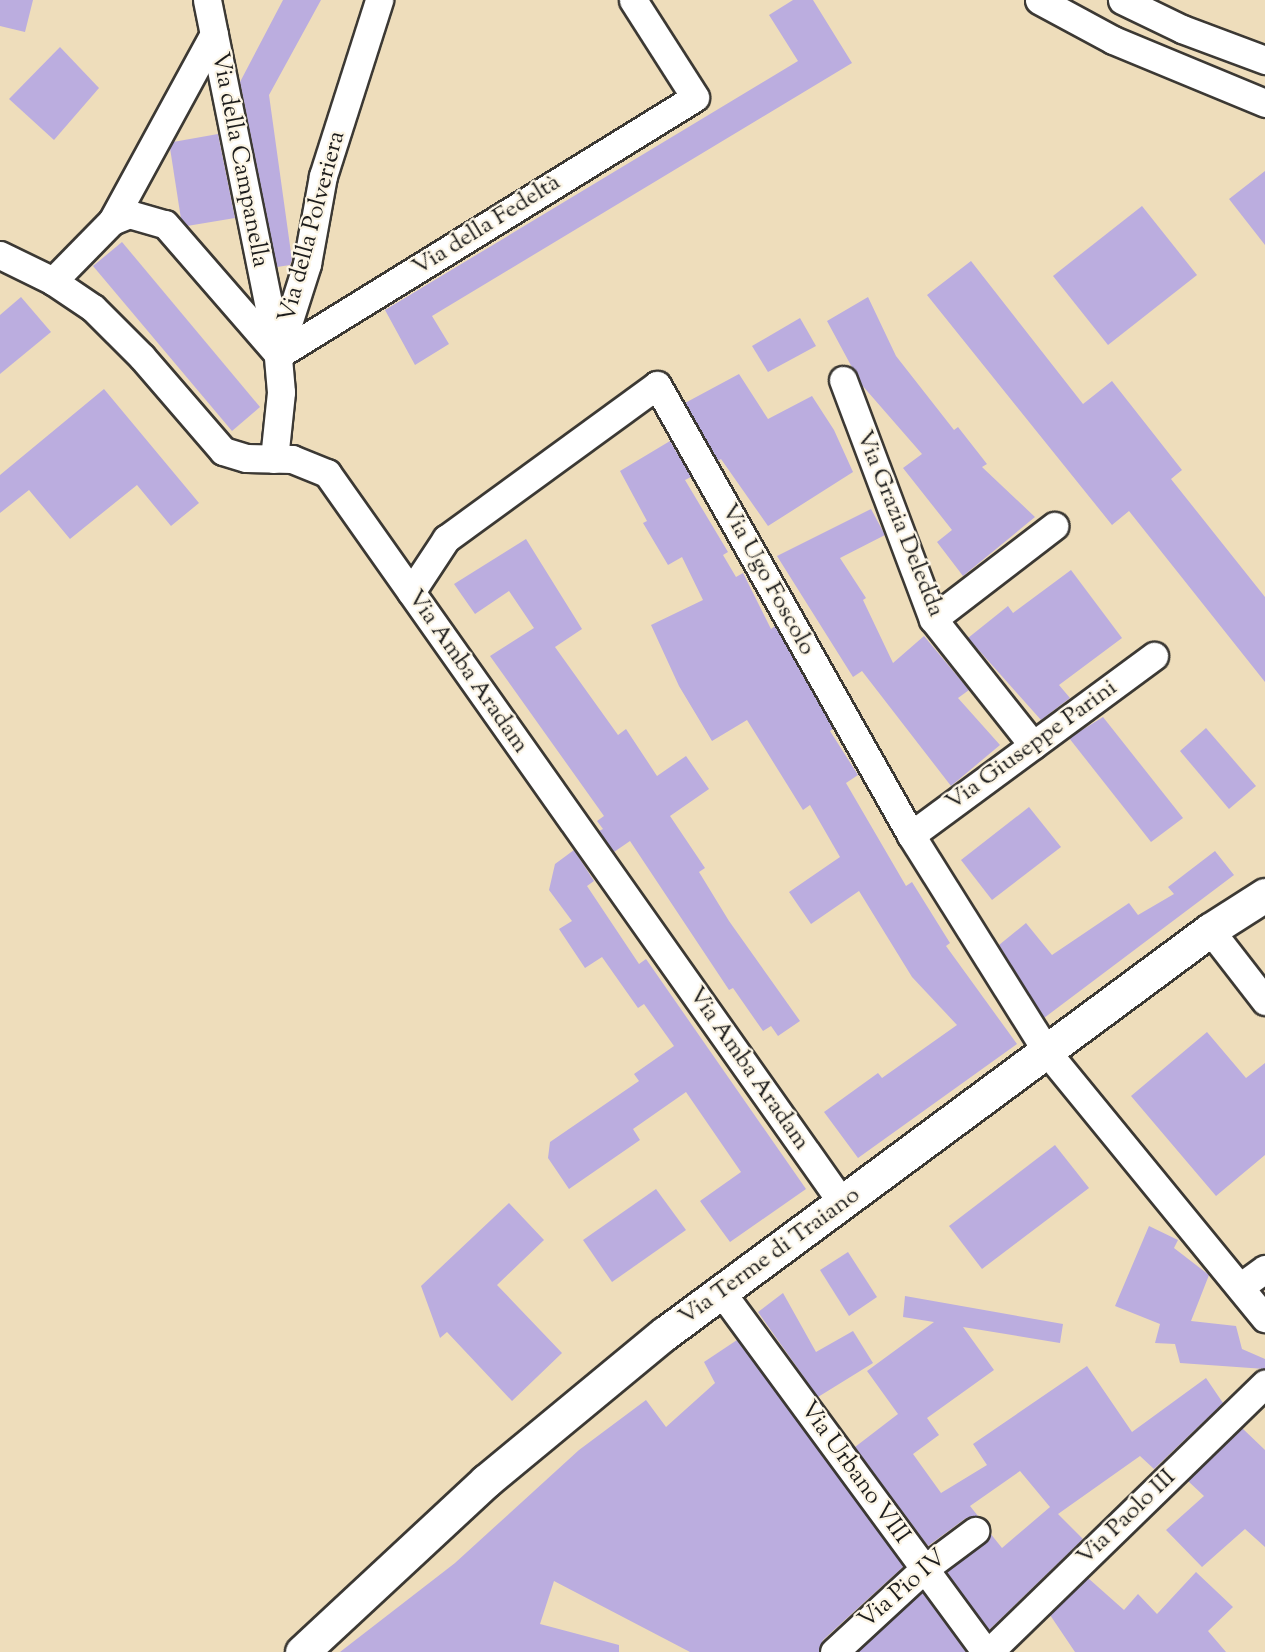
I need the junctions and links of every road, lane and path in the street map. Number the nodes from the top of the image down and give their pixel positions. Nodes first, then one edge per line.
1 (207, 0) edge
2 (379, 0) edge
3 (633, 0) edge
4 (1039, 0) edge
5 (1122, 0) edge
6 (214, 34) junction
7 (1265, 60) edge
8 (1265, 103) edge
9 (112, 221) junction
10 (0, 255) edge
11 (53, 281) junction
12 (278, 355) junction
13 (843, 380) dead end
14 (274, 459) junction
15 (1054, 526) dead end
16 (411, 592) junction
17 (933, 620) junction
18 (1154, 656) dead end
19 (1034, 745) junction
20 (911, 835) junction
21 (1265, 895) edge
22 (1210, 930) junction
23 (1265, 1001) edge
24 (1047, 1052) junction
25 (843, 1204) junction
26 (1265, 1269) edge
27 (1240, 1287) junction
28 (722, 1293) junction
29 (1265, 1318) edge
30 (1265, 1384) edge
31 (975, 1531) dead end
32 (924, 1569) junction
33 (313, 1648) edge
34 (834, 1652) edge
35 (988, 1652) edge

1 - 6 street, Via della Campanella
2 - 12 street, Via della Polveriera
3 - 12 street, Via della Fedeltà
4 - 8 street
5 - 7 street
6 - 9 street
6 - 12 street, Via della Campanella
9 - 11 street
9 - 12 street
10 - 11 street, Via Amba Aradam
11 - 14 street, Via Amba Aradam
12 - 14 street, Via della Polveriera
13 - 17 street, Via Grazia Deledda
14 - 16 street, Via Amba Aradam
15 - 17 street
16 - 20 street, Via Ugo Foscolo
16 - 25 street, Via Amba Aradam
17 - 19 street, Via Grazia Deledda
18 - 19 street, Via Giuseppe Parini
19 - 20 street, Via Giuseppe Parini
20 - 24 street, Via Ugo Foscolo
21 - 22 main road, Via Terme di Traiano
22 - 23 street
22 - 24 main road, Via Terme di Traiano
24 - 25 main road, Via Terme di Traiano
24 - 27 street, Via Ugo Foscolo
25 - 28 main road, Via Terme di Traiano
26 - 27 street
27 - 29 street, Via Ugo Foscolo
28 - 32 street, Via Urbano VIII
28 - 33 main road, Via Terme di Traiano
30 - 35 street, Via Paolo III
31 - 32 street, Via Pio IV
32 - 34 street, Via Pio IV
32 - 35 street, Via Urbano VIII

